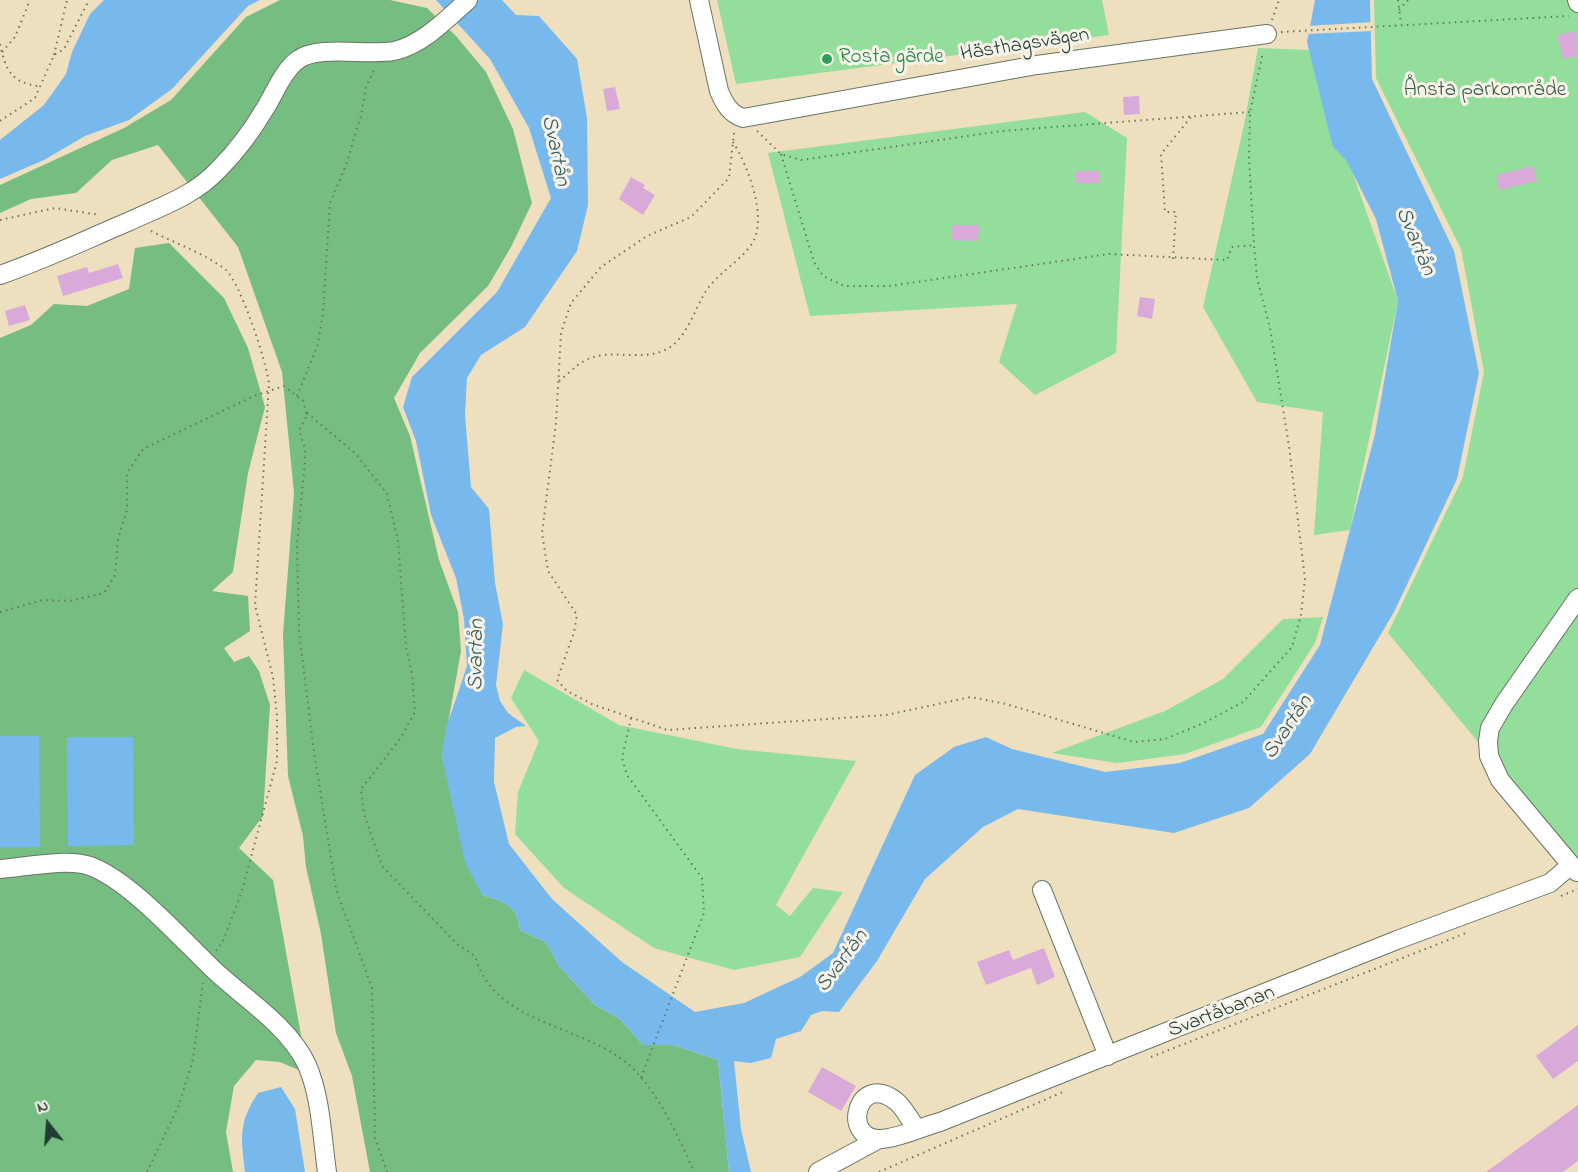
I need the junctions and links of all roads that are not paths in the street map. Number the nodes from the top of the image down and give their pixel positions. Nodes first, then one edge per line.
1 (468, 0) edge
2 (699, 0) edge
3 (1267, 34) road end
4 (0, 275) edge
5 (1578, 598) edge
6 (0, 869) edge
7 (1575, 869) edge
8 (1042, 891) dead end
9 (1108, 1056) junction
10 (916, 1128) junction
11 (879, 1139) junction
12 (327, 1172) edge
13 (818, 1172) edge

1 - 4 lane
2 - 3 lane, Hästhagsvägen
5 - 7 lane
6 - 12 lane
7 - 9 lane
8 - 9 lane
9 - 10 lane
10 - 11 lane
10 - 11 lane
11 - 13 lane

